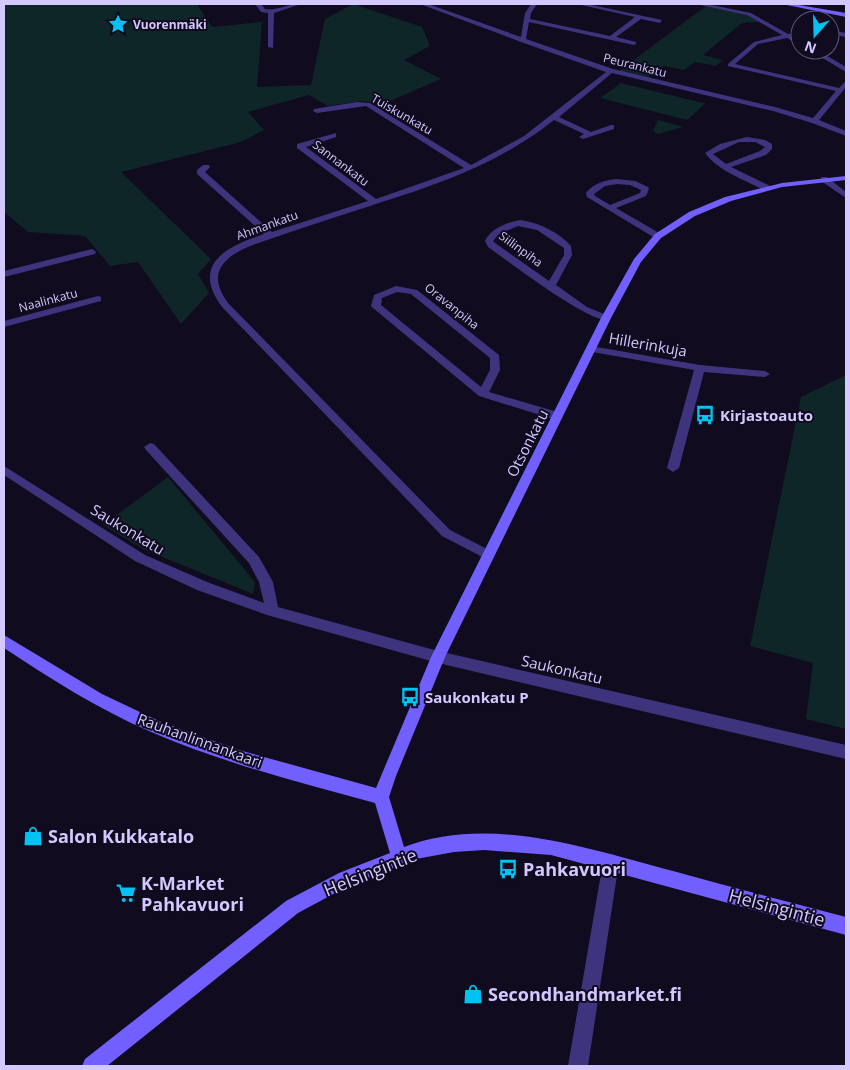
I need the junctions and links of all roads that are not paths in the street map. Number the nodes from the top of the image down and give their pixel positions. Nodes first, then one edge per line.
1 (258, 4) edge
2 (298, 4) edge
3 (422, 4) edge
4 (442, 4) edge
5 (534, 4) edge
6 (580, 4) edge
7 (699, 4) edge
8 (785, 4) edge
9 (434, 8) junction
10 (270, 12) junction
11 (846, 15) edge
12 (641, 16) junction
13 (528, 20) junction
14 (660, 21) dead end
15 (788, 36) joint
16 (611, 38) junction
17 (523, 41) junction
18 (634, 43) dead end
19 (271, 47) dead end
20 (829, 60) edge
21 (846, 70) edge
22 (611, 71) junction
23 (846, 83) edge
24 (840, 90) junction
25 (317, 111) dead end
26 (552, 117) junction
27 (815, 121) junction
28 (611, 127) dead end
29 (846, 134) edge
30 (333, 135) dead end
31 (591, 135) junction
32 (581, 138) dead end
33 (726, 166) junction
34 (206, 167) dead end
35 (470, 168) junction
36 (846, 178) edge
37 (824, 179) junction
38 (767, 188) junction
39 (846, 196) edge
40 (373, 202) junction
41 (610, 208) junction
42 (271, 236) junction
43 (658, 236) junction
44 (92, 252) dead end
45 (4, 274) edge
46 (551, 286) junction
47 (98, 299) dead end
48 (606, 318) junction
49 (4, 324) edge
50 (591, 349) junction
51 (700, 368) junction
52 (765, 374) dead end
53 (483, 394) junction
54 (558, 416) junction
55 (150, 446) dead end
56 (673, 468) dead end
57 (4, 470) edge
58 (488, 555) junction
59 (272, 611) junction
60 (4, 641) edge
61 (438, 657) junction
62 (846, 752) edge
63 (381, 797) junction
64 (400, 857) junction
65 (611, 862) junction
66 (846, 926) edge
67 (92, 1066) edge
68 (578, 1066) edge

1 - 10 street
2 - 10 street
3 - 9 street, Peurankatu
4 - 9 street
5 - 13 street
6 - 12 street
7 - 15 street
8 - 11 street
9 - 17 street, Peurankatu
10 - 19 street
12 - 14 street
12 - 16 street
13 - 16 street
13 - 17 street
15 - 24 street
16 - 18 street
17 - 22 street, Peurankatu
20 - 21 street
22 - 26 street, Ahmankatu
22 - 27 street, Peurankatu
23 - 24 street
24 - 27 street
25 - 35 street, Tuiskunkatu
26 - 31 street
26 - 35 street, Ahmankatu
27 - 29 street, Peurankatu
28 - 31 street
30 - 40 street, Sannankatu
31 - 32 street
33 - 33 street
33 - 38 street
34 - 42 street
35 - 40 street, Ahmankatu
36 - 37 street, Otsonkatu
37 - 38 street, Otsonkatu
37 - 39 street
38 - 43 street, Otsonkatu
40 - 42 street, Ahmankatu
41 - 41 street
41 - 43 street
42 - 58 street, Ahmankatu
43 - 48 street, Otsonkatu
44 - 45 street
46 - 46 street, Siilinpiha
46 - 48 street, Siilinpiha
47 - 49 street, Naalinkatu
48 - 50 street, Otsonkatu
50 - 51 street, Hillerinkuja
50 - 54 street, Otsonkatu
51 - 52 street, Hillerinkuja
51 - 56 street, Hillerinkuja
53 - 53 street, Oravanpiha
53 - 54 street, Oravanpiha
54 - 58 street, Otsonkatu
55 - 59 street
57 - 59 street, Saukonkatu
58 - 61 street, Otsonkatu
59 - 61 street, Saukonkatu
60 - 63 street, Rauhanlinnankaari
61 - 62 street, Saukonkatu
61 - 63 street, Otsonkatu
63 - 64 street
64 - 65 street, Helsingintie
64 - 67 street, Helsingintie
65 - 66 street, Helsingintie
65 - 68 street

